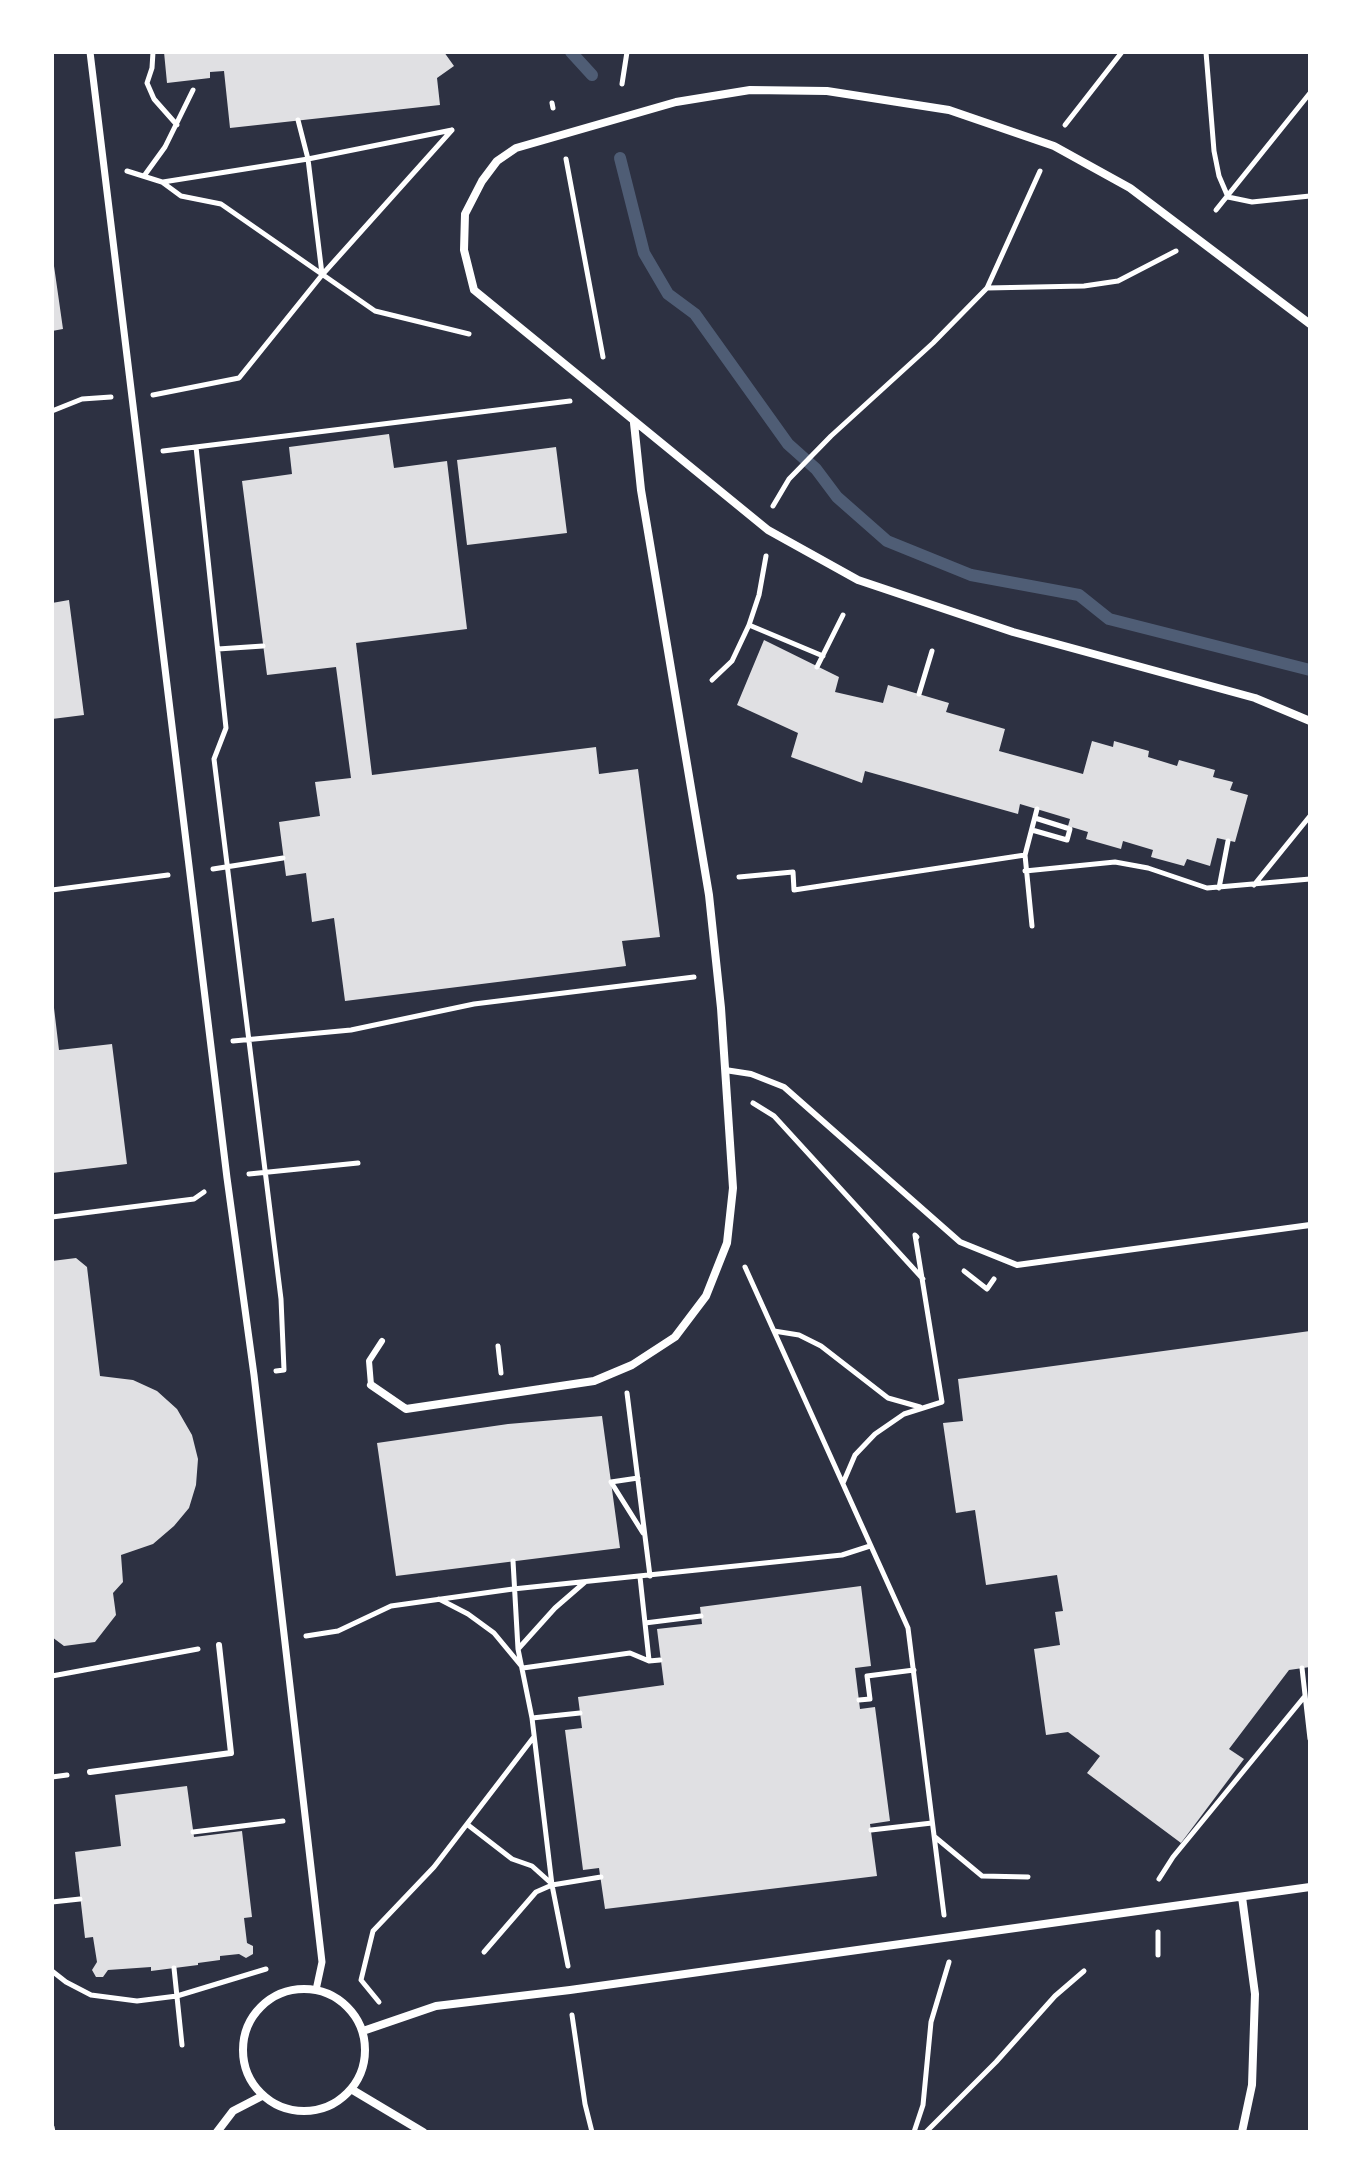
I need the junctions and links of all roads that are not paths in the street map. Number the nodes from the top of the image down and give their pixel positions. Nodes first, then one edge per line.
1 (90, 52) edge
2 (1310, 324) edge
3 (634, 423) junction
4 (1310, 721) edge
5 (725, 1070) junction
6 (1310, 1225) edge
7 (382, 1341) dead end
8 (371, 1385) joint
9 (219, 1645) road end
10 (90, 1772) dead end
11 (1310, 1887) edge
12 (1242, 1897) junction
13 (316, 1990) junction
14 (363, 2031) junction
15 (351, 2089) junction
16 (262, 2096) junction
17 (217, 2132) edge
18 (423, 2132) edge
19 (1242, 2132) edge

1 - 13 street
2 - 3 street
3 - 4 street
3 - 5 street
5 - 6 lane
5 - 8 street
7 - 8 lane
9 - 10 lane
11 - 12 street
12 - 14 street
12 - 19 street
13 - 14 street
13 - 16 street
14 - 15 street
15 - 16 street
15 - 18 street
16 - 17 street

